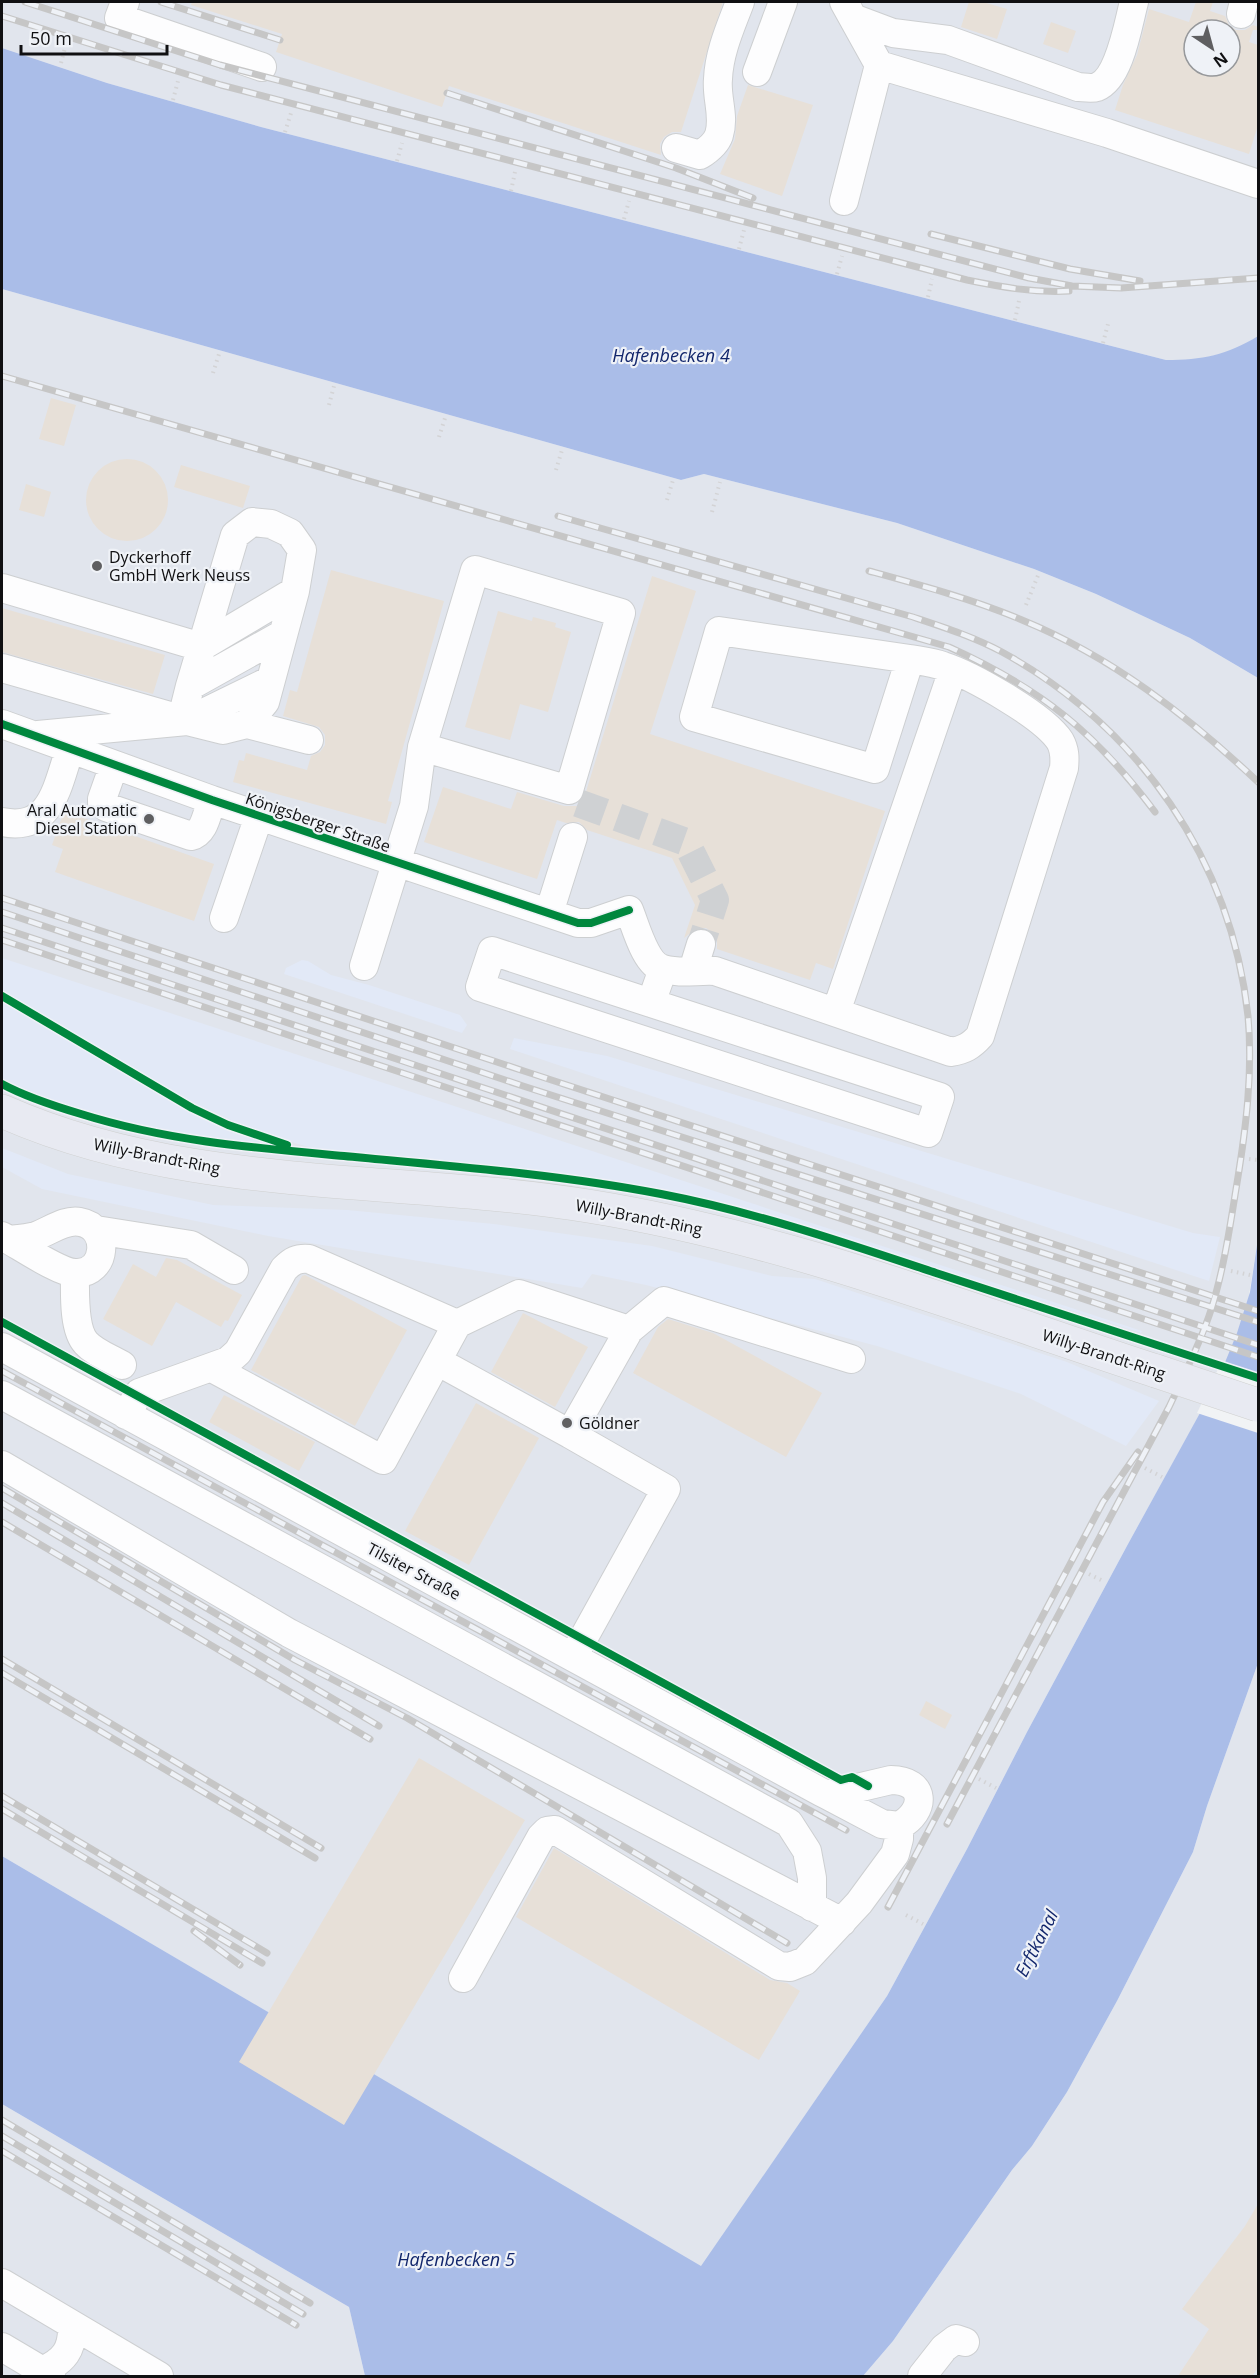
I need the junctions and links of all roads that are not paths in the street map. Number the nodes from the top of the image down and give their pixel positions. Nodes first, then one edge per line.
1 (124, 2) edge
2 (740, 2) edge
3 (783, 2) edge
4 (1134, 2) edge
5 (848, 10) edge
6 (879, 65) junction
7 (262, 67) dead end
8 (757, 72) dead end
9 (676, 148) dead end
10 (1258, 184) edge
11 (844, 201) dead end
12 (2, 588) edge
13 (295, 591) junction
14 (283, 634) junction
15 (201, 647) junction
16 (910, 659) junction
17 (2, 668) edge
18 (953, 670) junction
19 (271, 680) junction
20 (190, 686) junction
21 (187, 721) junction
22 (2, 724) edge
23 (248, 724) junction
24 (33, 735) junction
25 (309, 740) dead end
26 (422, 747) junction
27 (70, 749) junction
28 (114, 765) junction
29 (212, 800) junction
30 (259, 816) junction
31 (2, 822) edge
32 (573, 837) dead end
33 (398, 863) junction
34 (549, 913) junction
35 (224, 918) dead end
36 (364, 966) dead end
37 (663, 969) junction
38 (651, 1003) junction
39 (836, 1012) junction
40 (951, 1053) junction
41 (982, 1062) dead end
42 (2, 1111) edge
43 (45, 1129) junction
44 (2, 1130) edge
45 (96, 1230) junction
46 (5, 1238) edge
47 (234, 1270) dead end
48 (75, 1274) junction
49 (457, 1324) junction
50 (629, 1330) junction
51 (2, 1347) edge
52 (851, 1359) dead end
53 (437, 1361) junction
54 (122, 1365) dead end
55 (212, 1368) junction
56 (2, 1395) edge
57 (1258, 1406) edge
58 (126, 1415) junction
59 (570, 1434) junction
60 (2, 1465) edge
61 (573, 1657) junction
62 (827, 1795) junction
63 (899, 1826) junction
64 (812, 1907) junction
65 (842, 1922) junction
66 (463, 1978) dead end
67 (2, 2283) edge
68 (72, 2325) junction
69 (965, 2342) dead end
70 (2, 2347) edge
71 (47, 2374) edge
72 (159, 2376) edge
73 (922, 2376) edge

1 - 7 street
2 - 9 street
3 - 8 street
4 - 5 street
5 - 6 street
6 - 10 street
6 - 11 street
12 - 15 street
13 - 14 street
13 - 15 street
13 - 15 street
14 - 19 street
14 - 20 street
15 - 20 street
16 - 16 street
16 - 18 street
17 - 21 street
18 - 39 street
18 - 40 street
19 - 21 street
19 - 23 street
20 - 21 street
21 - 23 street
21 - 24 street
22 - 24 street, Königsberger Straße
23 - 25 street
24 - 27 street, Königsberger Straße
26 - 26 street
26 - 33 street
27 - 28 street, Königsberger Straße
27 - 31 street
28 - 29 street, Königsberger Straße
28 - 29 street
29 - 30 street, Königsberger Straße
30 - 33 street, Königsberger Straße
30 - 35 street
32 - 34 street
33 - 34 street, Königsberger Straße
33 - 36 street
34 - 37 street, Königsberger Straße
37 - 38 street
37 - 39 street
38 - 38 street
39 - 40 street
40 - 41 street
42 - 43 main road, Willy-Brandt-Ring
43 - 44 street
43 - 57 main road, Willy-Brandt-Ring, bridge
45 - 46 street
45 - 47 street
45 - 48 street
46 - 48 street
48 - 54 street
49 - 50 street
49 - 53 street
49 - 55 street
50 - 52 street
50 - 59 street
51 - 58 street, Tilsiter Straße
53 - 55 street
53 - 59 street
55 - 58 street
56 - 64 street
58 - 61 street, Tilsiter Straße
59 - 61 street
60 - 64 street
61 - 62 street, Tilsiter Straße
62 - 63 street, Tilsiter Straße
62 - 63 street
63 - 65 street
64 - 65 street
65 - 66 street
67 - 68 street
68 - 71 street
68 - 72 street
69 - 73 street
70 - 71 street

